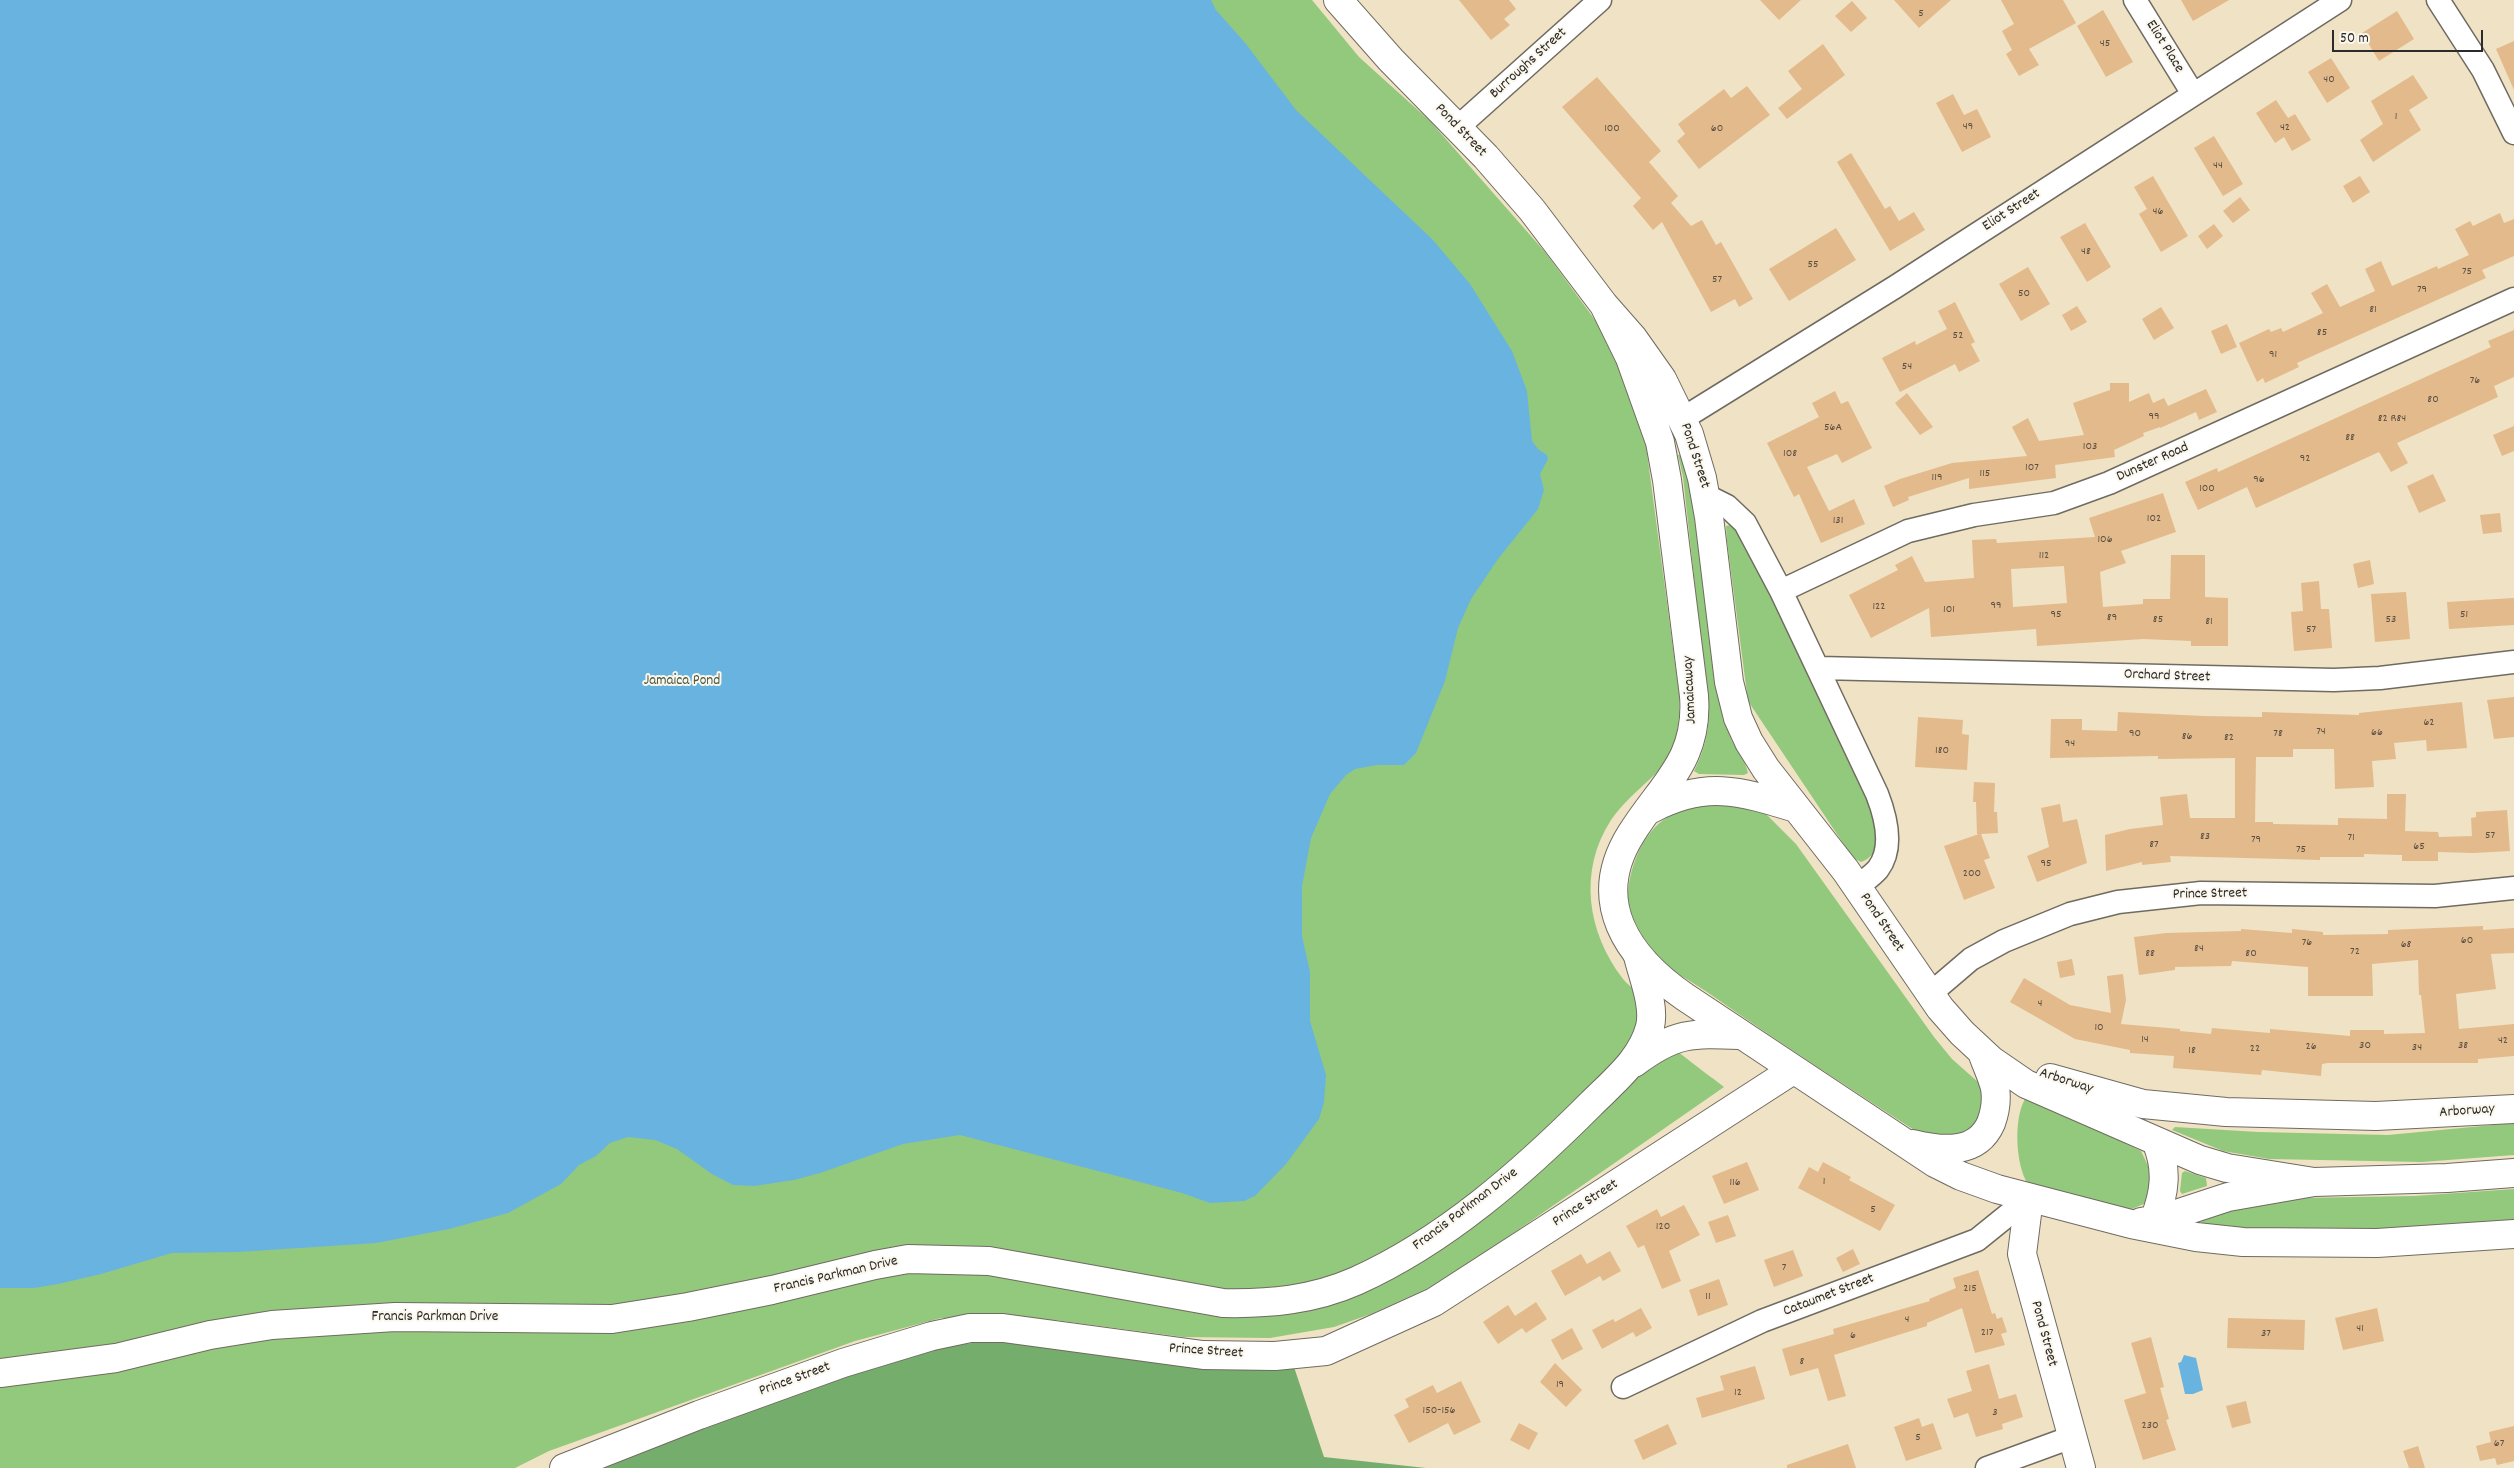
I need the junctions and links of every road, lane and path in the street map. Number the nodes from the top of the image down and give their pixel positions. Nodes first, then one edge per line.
1 (1338, 0) edge
2 (1600, 0) edge
3 (2135, 0) edge
4 (2339, 0) edge
5 (2438, 0) edge
6 (2193, 94) junction
7 (2509, 109) edge
8 (1457, 128) junction
9 (2514, 133) edge
10 (2514, 298) edge
11 (1604, 305) junction
12 (1682, 419) junction
13 (1705, 494) junction
14 (1781, 591) junction
15 (2514, 662) edge
16 (1819, 668) junction
17 (1796, 808) junction
18 (1650, 809) junction
19 (1857, 887) junction
20 (2514, 888) edge
21 (1638, 956) junction
22 (1930, 994) junction
23 (1741, 1035) junction
24 (1982, 1052) junction
25 (1626, 1068) junction
26 (1793, 1070) junction
27 (2514, 1109) edge
28 (2156, 1141) junction
29 (1902, 1142) junction
30 (2514, 1173) edge
31 (2314, 1182) junction
32 (2029, 1198) junction
33 (2106, 1218) junction
34 (2154, 1220) junction
35 (2514, 1234) edge
36 (0, 1373) edge
37 (1623, 1387) dead end
38 (2072, 1437) junction
39 (564, 1468) edge
40 (1987, 1468) edge
41 (2081, 1468) edge

1 - 8 main road, Pond Street
2 - 8 street, Burroughs Street
3 - 6 street, Eliot Place
4 - 6 street, Eliot Street
5 - 7 street
6 - 12 street, Eliot Street
7 - 9 street
8 - 11 main road, Pond Street
10 - 14 street, Dunster Road
11 - 12 main road, Pond Street
11 - 18 main road, Jamaicaway
12 - 13 main road, Pond Street
13 - 14 street, Pond Street
13 - 17 main road
14 - 16 street, Pond Street
15 - 16 street, Orchard Street
16 - 19 street, Pond Street
17 - 18 main road
17 - 19 main road
18 - 21 main road, Jamaicaway
19 - 22 main road, Pond Street
20 - 22 street, Prince Street
21 - 23 main road, Jamaicaway
21 - 25 main road, Francis Parkman Drive
22 - 24 main road, Pond Street
23 - 25 main road, Francis Parkman Drive
23 - 26 main road, Jamaicaway
24 - 27 main road, Arborway
24 - 28 main road, Arborway
24 - 29 main road
25 - 36 main road, Francis Parkman Drive
26 - 29 main road, Arborway
26 - 39 main road, Prince Street
28 - 31 main road, Arborway
28 - 34 main road
29 - 32 main road, Arborway
30 - 31 main road, Arborway
31 - 34 main road, Arborway
32 - 33 main road, Arborway
32 - 37 street, Cataumet Street
32 - 38 main road, Pond Street
33 - 34 main road, Arborway
33 - 35 main road, Arborway
38 - 40 street
38 - 41 main road, Pond Street

